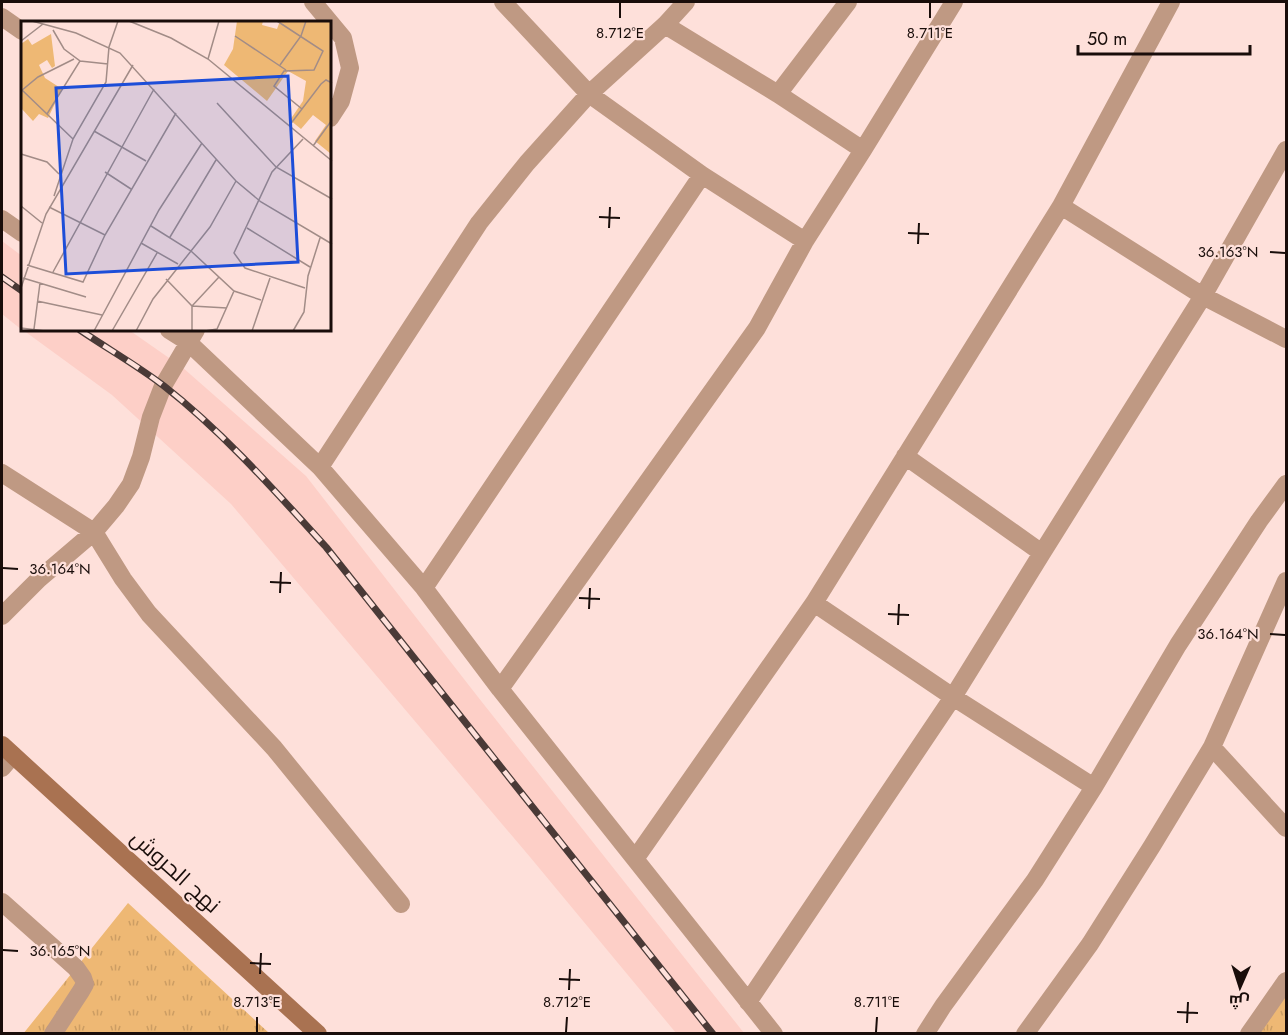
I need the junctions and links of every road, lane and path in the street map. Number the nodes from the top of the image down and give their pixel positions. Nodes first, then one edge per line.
1 (312, 2) edge
2 (503, 2) edge
3 (686, 2) edge
4 (848, 2) edge
5 (954, 2) edge
6 (1171, 2) edge
7 (2, 17) edge
8 (328, 21) edge
9 (332, 25) edge
10 (665, 25) junction
11 (21, 30) edge
12 (589, 94) junction
13 (778, 94) junction
14 (332, 115) edge
15 (863, 150) junction
16 (1287, 150) edge
17 (702, 175) junction
18 (1061, 206) junction
19 (2, 219) edge
20 (21, 232) edge
21 (805, 241) junction
22 (1203, 296) junction
23 (177, 332) edge
24 (192, 336) edge
25 (1287, 339) edge
26 (905, 456) junction
27 (320, 467) junction
28 (2, 473) edge
29 (1287, 483) edge
30 (94, 532) junction
31 (1042, 553) junction
32 (1287, 581) edge
33 (424, 588) junction
34 (814, 603) junction
35 (2, 616) edge
36 (500, 689) junction
37 (953, 697) junction
38 (1212, 747) junction
39 (5, 756) edge
40 (1094, 787) junction
41 (1287, 828) edge
42 (635, 859) junction
43 (2, 902) edge
44 (401, 904) dead end
45 (1287, 981) edge
46 (748, 1002) junction
47 (52, 1034) edge
48 (318, 1034) edge
49 (774, 1034) edge
50 (925, 1034) edge
51 (1025, 1034) edge
52 (1249, 1034) edge

1 - 8 street
2 - 12 street
3 - 10 street
4 - 13 street
5 - 15 street
6 - 18 street
7 - 11 street
9 - 14 street
10 - 12 street
10 - 13 street
12 - 17 street
12 - 27 street
13 - 15 street
15 - 21 street
16 - 22 street
17 - 21 street
17 - 33 street
18 - 22 street
18 - 26 street
19 - 20 street
21 - 36 street
22 - 25 street
22 - 31 street
23 - 24 street
24 - 27 street
24 - 30 street
26 - 31 street
26 - 34 street
27 - 33 street
28 - 30 street
29 - 40 street
30 - 35 street
30 - 44 street
31 - 37 street
32 - 38 street
33 - 36 street
34 - 37 street
34 - 42 street
36 - 42 street
37 - 40 street
37 - 46 street
38 - 41 street
38 - 51 street
39 - 48 street, نهج الحروش
40 - 50 street
42 - 46 street
43 - 47 street
45 - 52 street
46 - 49 street

